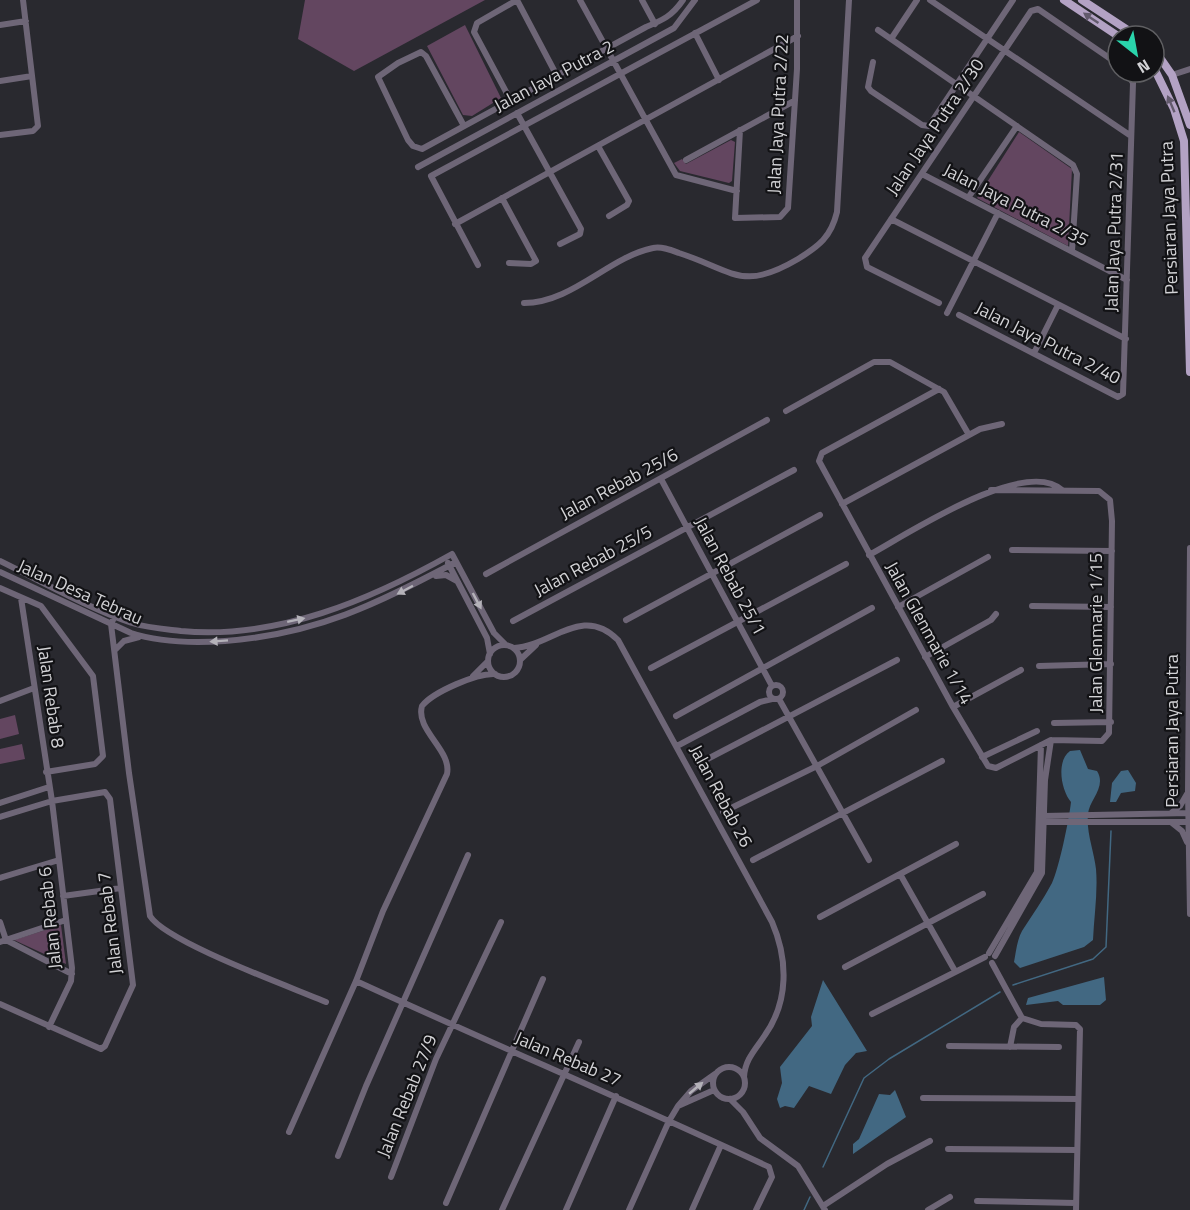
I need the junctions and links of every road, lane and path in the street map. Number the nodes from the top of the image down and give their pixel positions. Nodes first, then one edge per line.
1 (23, 0) edge
2 (517, 0) edge
3 (580, 0) edge
4 (642, 0) edge
5 (682, 0) edge
6 (695, 0) edge
7 (740, 0) edge
8 (757, 0) edge
9 (797, 0) edge
10 (849, 0) edge
11 (917, 0) edge
12 (930, 0) edge
13 (1013, 0) edge
14 (1064, 0) edge
15 (1082, 0) edge
16 (743, 7) junction
17 (26, 21) junction
18 (655, 24) junction
19 (1119, 24) edge
20 (0, 25) edge
21 (1106, 28) edge
22 (878, 30) dead end
23 (694, 33) junction
24 (798, 36) junction
25 (891, 39) junction
26 (989, 40) junction
27 (607, 49) junction
28 (1004, 51) junction
29 (1106, 56) edge
30 (614, 61) junction
31 (873, 62) dead end
32 (1166, 66) edge
33 (1190, 69) edge
34 (621, 73) junction
35 (1172, 75) junction
36 (32, 76) junction
37 (557, 76) junction
38 (719, 80) junction
39 (0, 81) edge
40 (1133, 84) edge
41 (1162, 84) edge
42 (958, 85) junction
43 (974, 96) junction
44 (511, 101) junction
45 (794, 101) junction
46 (1183, 105) junction
47 (518, 113) junction
48 (1190, 115) edge
49 (646, 120) junction
50 (524, 125) junction
51 (1190, 125) edge
52 (464, 126) junction
53 (1017, 126) junction
54 (740, 130) junction
55 (0, 135) edge
56 (1131, 136) junction
57 (1187, 145) edge
58 (598, 146) junction
59 (686, 160) dead end
60 (418, 167) dead end
61 (550, 172) junction
62 (922, 174) junction
63 (736, 190) junction
64 (502, 198) junction
65 (968, 198) junction
66 (998, 213) junction
67 (609, 216) dead end
68 (891, 219) junction
69 (455, 224) junction
70 (1188, 243) edge
71 (560, 244) dead end
72 (1072, 251) junction
73 (973, 261) junction
74 (508, 263) dead end
75 (478, 265) dead end
76 (1127, 280) junction
77 (524, 303) dead end
78 (939, 303) dead end
79 (1056, 305) junction
80 (947, 313) dead end
81 (959, 315) dead end
82 (1126, 339) junction
83 (1034, 353) junction
84 (1190, 372) edge
85 (939, 389) junction
86 (1123, 394) joint
87 (786, 411) dead end
88 (767, 420) dead end
89 (1002, 424) dead end
90 (969, 435) junction
91 (794, 470) dead end
92 (661, 479) junction
93 (842, 504) junction
94 (820, 515) dead end
95 (687, 527) junction
96 (1190, 548) edge
97 (1012, 550) dead end
98 (1112, 551) junction
99 (869, 555) junction
100 (988, 557) dead end
101 (445, 558) junction
102 (0, 561) edge
103 (456, 562) junction
104 (846, 564) dead end
105 (449, 566) junction
106 (0, 572) edge
107 (711, 573) junction
108 (486, 574) dead end
109 (429, 577) junction
110 (458, 581) junction
111 (1, 590) edge
112 (21, 598) junction
113 (1032, 606) dead end
114 (898, 607) junction
115 (1111, 607) junction
116 (872, 608) dead end
117 (996, 614) dead end
118 (115, 616) junction
119 (626, 620) dead end
120 (513, 621) dead end
121 (737, 622) junction
122 (111, 624) junction
123 (142, 637) junction
124 (541, 641) junction
125 (506, 645) junction
126 (514, 648) junction
127 (115, 650) junction
128 (925, 657) junction
129 (489, 658) junction
130 (520, 660) junction
131 (897, 660) dead end
132 (1111, 664) junction
133 (1039, 666) dead end
134 (651, 668) dead end
135 (762, 669) junction
136 (1021, 670) dead end
137 (495, 674) junction
138 (465, 681) junction
139 (34, 688) junction
140 (773, 694) junction
141 (0, 701) edge
142 (952, 707) junction
143 (916, 710) dead end
144 (676, 716) dead end
145 (790, 718) junction
146 (1111, 722) junction
147 (1054, 723) dead end
148 (1037, 731) dead end
149 (1051, 740) junction
150 (1041, 745) junction
151 (677, 746) junction
152 (1029, 752) junction
153 (982, 757) junction
154 (942, 761) dead end
155 (698, 764) dead end
156 (1040, 764) junction
157 (817, 766) junction
158 (46, 772) junction
159 (1042, 780) junction
160 (49, 787) junction
161 (1188, 792) junction
162 (52, 801) junction
163 (0, 803) edge
164 (723, 812) dead end
165 (1189, 813) edge
166 (843, 814) junction
167 (1170, 814) junction
168 (0, 817) edge
169 (1042, 819) junction
170 (1093, 819) junction
171 (1171, 822) junction
172 (1189, 822) edge
173 (956, 844) dead end
174 (1188, 846) junction
175 (468, 855) dead end
176 (59, 860) junction
177 (753, 860) dead end
178 (869, 861) dead end
179 (900, 874) junction
180 (0, 878) edge
181 (121, 888) junction
182 (982, 894) dead end
183 (63, 896) junction
184 (1190, 914) edge
185 (819, 917) dead end
186 (66, 920) junction
187 (0, 922) edge
188 (501, 922) dead end
189 (927, 922) junction
190 (3, 941) edge
191 (990, 957) junction
192 (845, 967) dead end
193 (955, 971) junction
194 (72, 974) junction
195 (543, 979) dead end
196 (356, 981) junction
197 (403, 1001) junction
198 (326, 1002) dead end
199 (0, 1004) edge
200 (872, 1014) dead end
201 (1022, 1018) junction
202 (452, 1025) junction
203 (49, 1027) junction
204 (579, 1042) dead end
205 (949, 1046) dead end
206 (1010, 1047) junction
207 (1059, 1047) dead end
208 (755, 1049) junction
209 (510, 1051) junction
210 (733, 1067) junction
211 (715, 1074) junction
212 (563, 1075) junction
213 (744, 1077) junction
214 (714, 1090) junction
215 (743, 1091) junction
216 (616, 1096) junction
217 (922, 1098) dead end
218 (730, 1099) junction
219 (1078, 1099) junction
220 (678, 1106) junction
221 (747, 1117) junction
222 (669, 1121) junction
223 (289, 1132) dead end
224 (930, 1141) dead end
225 (721, 1145) junction
226 (948, 1149) dead end
227 (1077, 1150) junction
228 (338, 1156) dead end
229 (391, 1177) dead end
230 (950, 1197) dead end
231 (977, 1201) dead end
232 (446, 1203) dead end
233 (1076, 1206) edge
234 (824, 1208) edge
235 (502, 1210) edge
236 (566, 1210) edge
237 (629, 1210) edge
238 (692, 1210) edge
239 (756, 1210) edge
240 (928, 1210) edge

1 - 17 street
2 - 37 street
2 - 44 street
3 - 27 street
4 - 18 street
5 - 18 street
6 - 30 street, Jalan Jaya Putra 2
7 - 16 street
8 - 16 street
9 - 24 street, Jalan Jaya Putra 2/22
10 - 77 street
11 - 25 street
12 - 26 street
13 - 26 street
21 -> 14 main road
15 - 19 main road
16 - 23 street
17 - 20 street
17 - 36 street
18 - 27 street
22 - 25 street
23 - 34 street
23 - 38 street
24 - 38 street
24 - 45 street, Jalan Jaya Putra 2/22
25 - 42 street
26 - 28 street
26 - 42 street
27 - 30 street
27 - 37 street
28 - 29 street, Jalan Jaya Putra 2/30
28 - 43 street, Jalan Jaya Putra 2/30
28 - 56 street
30 - 34 street
30 - 47 street, Jalan Jaya Putra 2
31 - 42 street
32 - 35 main road, Persiaran Jaya Putra
33 - 35 street
34 - 49 street
34 - 50 street
35 - 46 main road, Persiaran Jaya Putra
36 - 39 street
36 - 55 street
37 - 44 street
38 - 49 street
40 - 56 street, Jalan Jaya Putra 2/31
57 -> 41 main road, Persiaran Jaya Putra
42 - 43 street
43 - 53 street
43 - 62 street, Jalan Jaya Putra 2/30
44 - 52 street
45 - 54 street
45 - 63 street, Jalan Jaya Putra 2/22
46 - 48 main road
46 - 51 main road, Persiaran Jaya Putra
47 - 50 street
47 - 60 street, Jalan Jaya Putra 2
49 - 58 street
49 - 63 street
50 - 61 street
50 - 69 street
52 - 52 street
53 - 65 street
53 - 72 street
54 - 59 street
54 - 63 street
56 - 76 street, Jalan Jaya Putra 2/31
57 - 70 main road, Persiaran Jaya Putra
58 - 61 street
58 - 67 street
61 - 64 street
61 - 71 street
62 - 65 street, Jalan Jaya Putra 2/35
62 - 68 street, Jalan Jaya Putra 2/30
64 - 69 street
64 - 74 street
65 - 66 street, Jalan Jaya Putra 2/35
66 - 72 street, Jalan Jaya Putra 2/35
66 - 73 street
68 - 73 street
68 - 78 street, Jalan Jaya Putra 2/30
69 - 75 street
70 - 84 main road, Persiaran Jaya Putra
72 - 76 street, Jalan Jaya Putra 2/35
73 - 79 street
73 - 80 street
76 - 82 street, Jalan Jaya Putra 2/31
79 - 82 street
79 - 83 street
81 - 83 street, Jalan Jaya Putra 2/40
82 - 86 street, Jalan Jaya Putra 2/31
83 - 86 street, Jalan Jaya Putra 2/40
85 - 87 street
85 - 90 street
85 - 93 street, Jalan Glenmarie 1/14
88 - 92 street, Jalan Rebab 25/6
89 - 90 street
90 - 93 street
91 - 95 street, Jalan Rebab 25/5
92 - 95 street, Jalan Rebab 25/1
92 - 108 street, Jalan Rebab 25/6
93 - 99 street, Jalan Glenmarie 1/14
94 - 107 street
95 - 107 street, Jalan Rebab 25/1
95 - 120 street, Jalan Rebab 25/5
96 - 161 street, Persiaran Jaya Putra
97 - 98 street
98 - 99 street, Jalan Glenmarie 1/15
98 - 115 street, Jalan Glenmarie 1/15
99 - 114 street, Jalan Glenmarie 1/14
100 - 114 street
101 - 103 street, Jalan Desa Tebrau
101 - 105 street
118 -> 101 street, Jalan Desa Tebrau
102 - 118 street, Jalan Desa Tebrau
103 - 105 street, Jalan Desa Tebrau
103 -> 125 street
104 - 121 street
105 - 109 street, Jalan Desa Tebrau
105 - 110 street
106 - 122 street, Jalan Desa Tebrau
107 - 119 street
107 - 121 street, Jalan Rebab 25/1
109 - 110 street
109 -> 123 street, Jalan Desa Tebrau
110 - 129 street
111 - 112 street
112 - 139 street, Jalan Rebab 8
112 - 158 street
113 - 115 street
114 - 128 street, Jalan Glenmarie 1/14
115 - 132 street, Jalan Glenmarie 1/15
116 - 135 street
117 - 128 street
118 - 122 street
121 - 134 street
121 - 135 street, Jalan Rebab 25/1
122 - 123 street, Jalan Desa Tebrau
122 - 127 street
123 - 127 street
124 - 126 street, Jalan Rebab 26
124 - 130 street, Jalan Rebab 26
124 - 151 street, Jalan Rebab 26
125 - 126 street
125 - 129 street
126 - 130 street
127 - 198 street
128 - 142 street, Jalan Glenmarie 1/14
129 - 137 street
129 - 138 street
130 - 137 street
131 - 145 street
132 - 133 street
132 - 146 street, Jalan Glenmarie 1/15
135 - 140 street, Jalan Rebab 25/1
135 - 144 street
136 - 142 street
137 - 138 street
138 - 196 street
139 - 141 street
139 - 158 street, Jalan Rebab 8
140 - 145 street, Jalan Rebab 25/1
140 - 151 street
142 - 153 street, Jalan Glenmarie 1/14
143 - 157 street
145 - 155 street
145 - 157 street, Jalan Rebab 25/1
146 - 147 street
146 - 149 street, Jalan Glenmarie 1/15
148 - 153 street
149 - 150 street, Jalan Glenmarie 1/15
149 - 159 street
150 - 152 street
150 - 156 street
151 - 208 street, Jalan Rebab 26
152 - 153 street
152 - 156 street
154 - 166 street
156 - 159 street
157 - 164 street
157 - 166 street, Jalan Rebab 25/1
158 - 160 street, Jalan Rebab 8
159 - 169 street
160 - 162 street, Jalan Rebab 8
160 - 163 street
161 - 165 street, Persiaran Jaya Putra
161 - 167 street
162 - 168 street
162 - 176 street, Jalan Rebab 6
162 - 181 street, Jalan Rebab 7
165 - 167 street
165 - 172 street, Persiaran Jaya Putra
166 - 177 street
166 - 178 street, Jalan Rebab 25/1
167 - 170 street
169 - 170 street
169 - 191 street
170 - 171 street
171 - 172 street
171 - 174 street
172 - 174 street, Persiaran Jaya Putra
173 - 179 street
174 - 184 street, Persiaran Jaya Putra
175 - 197 street
176 - 180 street
176 - 183 street, Jalan Rebab 6
179 - 185 street
179 - 189 street
181 - 183 street
181 - 203 street, Jalan Rebab 7
182 - 189 street
183 - 186 street, Jalan Rebab 6
186 - 190 street
186 - 194 street, Jalan Rebab 6
187 - 190 street
188 - 202 street, Jalan Rebab 27/9
189 - 192 street
189 - 193 street
190 - 194 street
191 - 193 street
191 - 201 street
193 - 200 street
194 - 203 street, Jalan Rebab 6
195 - 209 street
196 - 197 street, Jalan Rebab 27
196 - 223 street
197 - 202 street, Jalan Rebab 27
197 - 228 street
199 - 203 street
201 - 206 street
201 - 219 street
202 - 209 street, Jalan Rebab 27
202 - 229 street, Jalan Rebab 27/9
204 - 212 street
205 - 206 street
206 - 207 street
208 - 210 street
208 - 213 street
209 - 212 street, Jalan Rebab 27
209 - 232 street
210 - 211 street
210 - 213 street
211 - 214 street
220 -> 211 street
212 - 216 street, Jalan Rebab 27
212 - 235 street
213 - 215 street
214 - 218 street
214 - 220 street
215 - 218 street
215 - 221 street
216 - 222 street, Jalan Rebab 27
216 - 236 street
217 - 219 street
218 - 221 street
219 - 227 street
220 - 222 street
221 - 234 street
222 - 225 street, Jalan Rebab 27
222 - 237 street
224 - 234 street
225 - 238 street
225 - 239 street, Jalan Rebab 27
226 - 227 street
227 - 233 street
230 - 240 street
231 - 233 street

